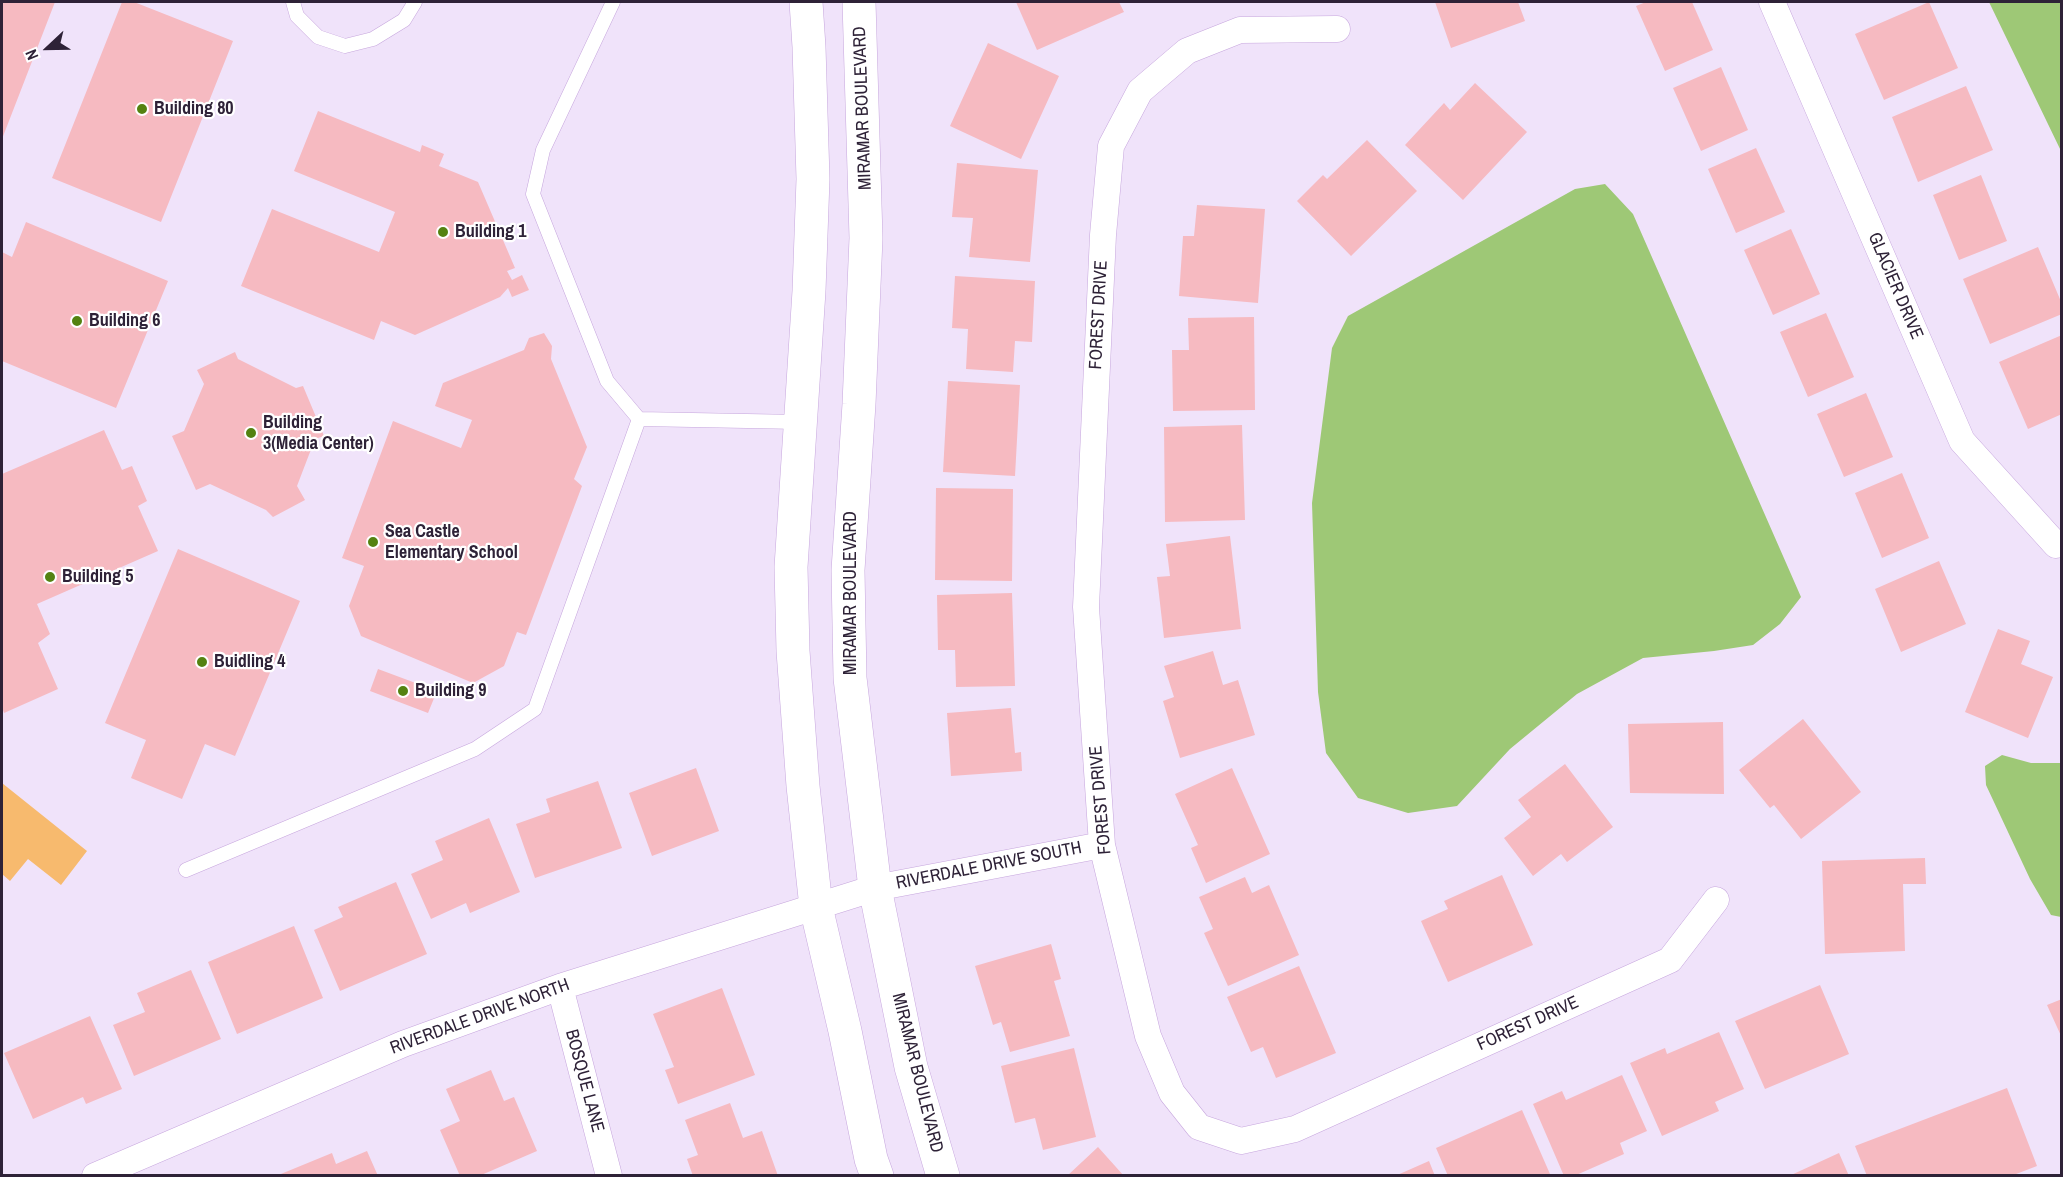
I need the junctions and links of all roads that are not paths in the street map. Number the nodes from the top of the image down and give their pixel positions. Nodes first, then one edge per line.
1 (293, 2) edge
2 (415, 2) edge
3 (612, 2) edge
4 (806, 2) edge
5 (859, 2) edge
6 (1772, 2) edge
7 (1337, 29) dead end
8 (639, 419) junction
9 (800, 422) junction
10 (2056, 545) dead end
11 (1102, 845) junction
12 (186, 870) dead end
13 (875, 888) junction
14 (1716, 900) dead end
15 (816, 907) junction
16 (560, 987) junction
17 (94, 1176) edge
18 (609, 1176) edge
19 (877, 1176) edge
20 (943, 1176) edge

1 - 2 lane
3 - 8 lane
4 - 9 street
5 - 13 street, MIRAMAR BOULEVARD
6 - 10 street, GLACIER DRIVE
7 - 11 street, FOREST DRIVE
8 - 9 lane
8 - 12 lane
9 - 15 street
11 - 13 street, RIVERDALE DRIVE SOUTH
11 - 14 street, FOREST DRIVE
13 - 15 street, RIVERDALE DRIVE NORTH
13 - 20 street, MIRAMAR BOULEVARD
15 - 16 street, RIVERDALE DRIVE NORTH
15 - 19 street
16 - 17 street, RIVERDALE DRIVE NORTH
16 - 18 street, BOSQUE LANE

